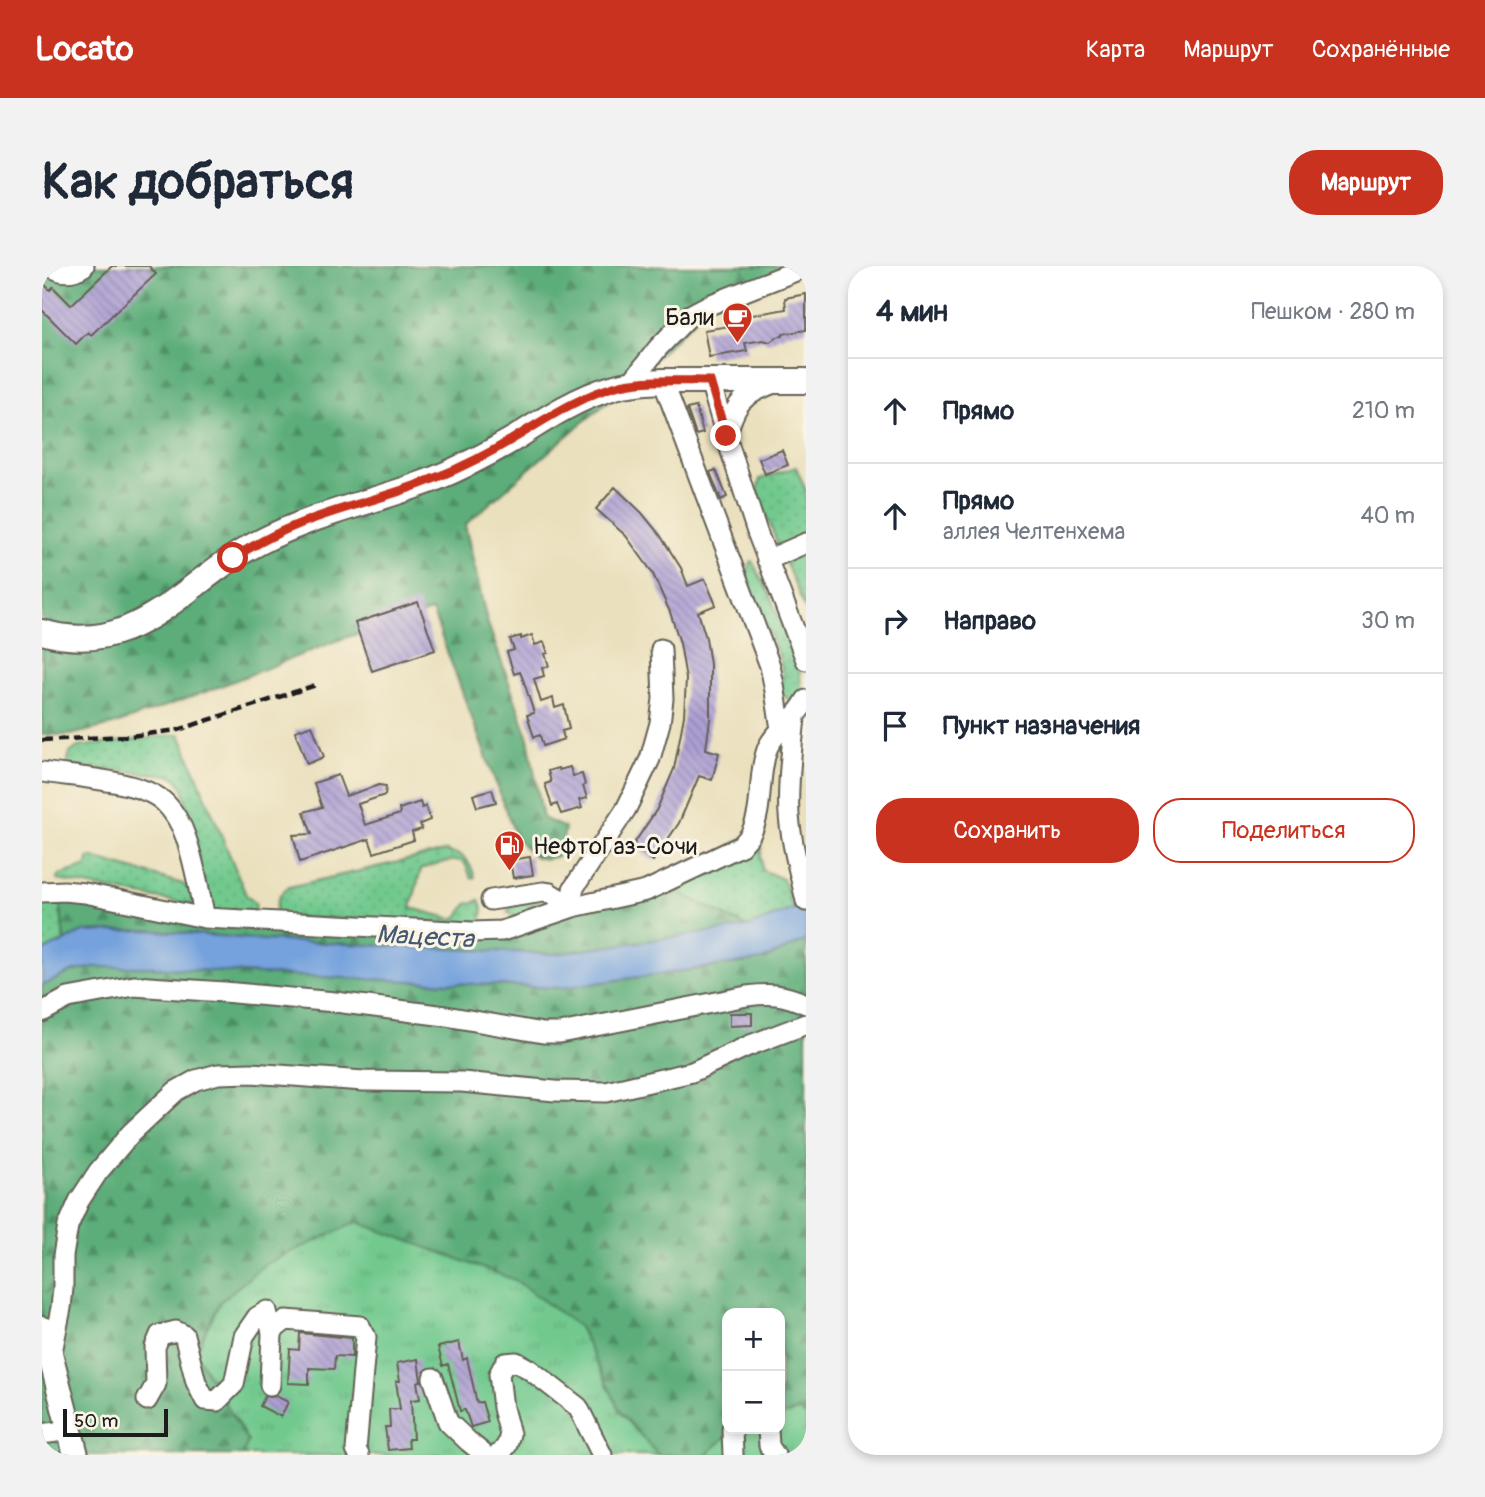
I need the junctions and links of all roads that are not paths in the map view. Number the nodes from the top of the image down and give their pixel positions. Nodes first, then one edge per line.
1 (50, 266) edge
2 (84, 266) edge
3 (806, 267) edge
4 (663, 381) junction
5 (710, 381) junction
6 (779, 382) junction
7 (806, 382) edge
8 (630, 384) junction
9 (726, 436) junction
10 (806, 543) edge
11 (767, 559) junction
12 (42, 632) edge
13 (661, 649) dead end
14 (806, 660) edge
15 (794, 715) edge
16 (42, 772) edge
17 (42, 892) edge
18 (491, 900) dead end
19 (806, 901) edge
20 (573, 907) junction
21 (203, 912) junction
22 (806, 1004) edge
23 (42, 1012) edge
24 (806, 1024) edge
25 (42, 1329) edge
26 (272, 1333) junction
27 (51, 1357) junction
28 (433, 1378) dead end
29 (270, 1385) dead end
30 (147, 1400) dead end
31 (70, 1430) junction
32 (42, 1434) edge
33 (732, 1434) edge
34 (768, 1434) edge
35 (76, 1455) edge
36 (359, 1455) edge
37 (485, 1455) edge
38 (497, 1455) edge
39 (602, 1455) edge
40 (733, 1455) edge
41 (775, 1455) edge

1 - 2 street
3 - 8 street
4 - 5 main road
4 - 8 main road
4 - 15 street
5 - 6 main road
5 - 9 street
6 - 7 main road
6 - 9 street
8 - 12 main road
9 - 11 street
10 - 11 street
11 - 14 street
13 - 20 street
15 - 19 street
15 - 20 street
16 - 21 street
17 - 21 street
18 - 20 street
20 - 21 street
22 - 23 street
24 - 27 street
25 - 27 main road
26 - 29 street
26 - 30 street
26 - 36 street
27 - 31 main road
28 - 37 street
31 - 32 street
31 - 35 main road
33 - 40 street
34 - 41 street
38 - 39 street

